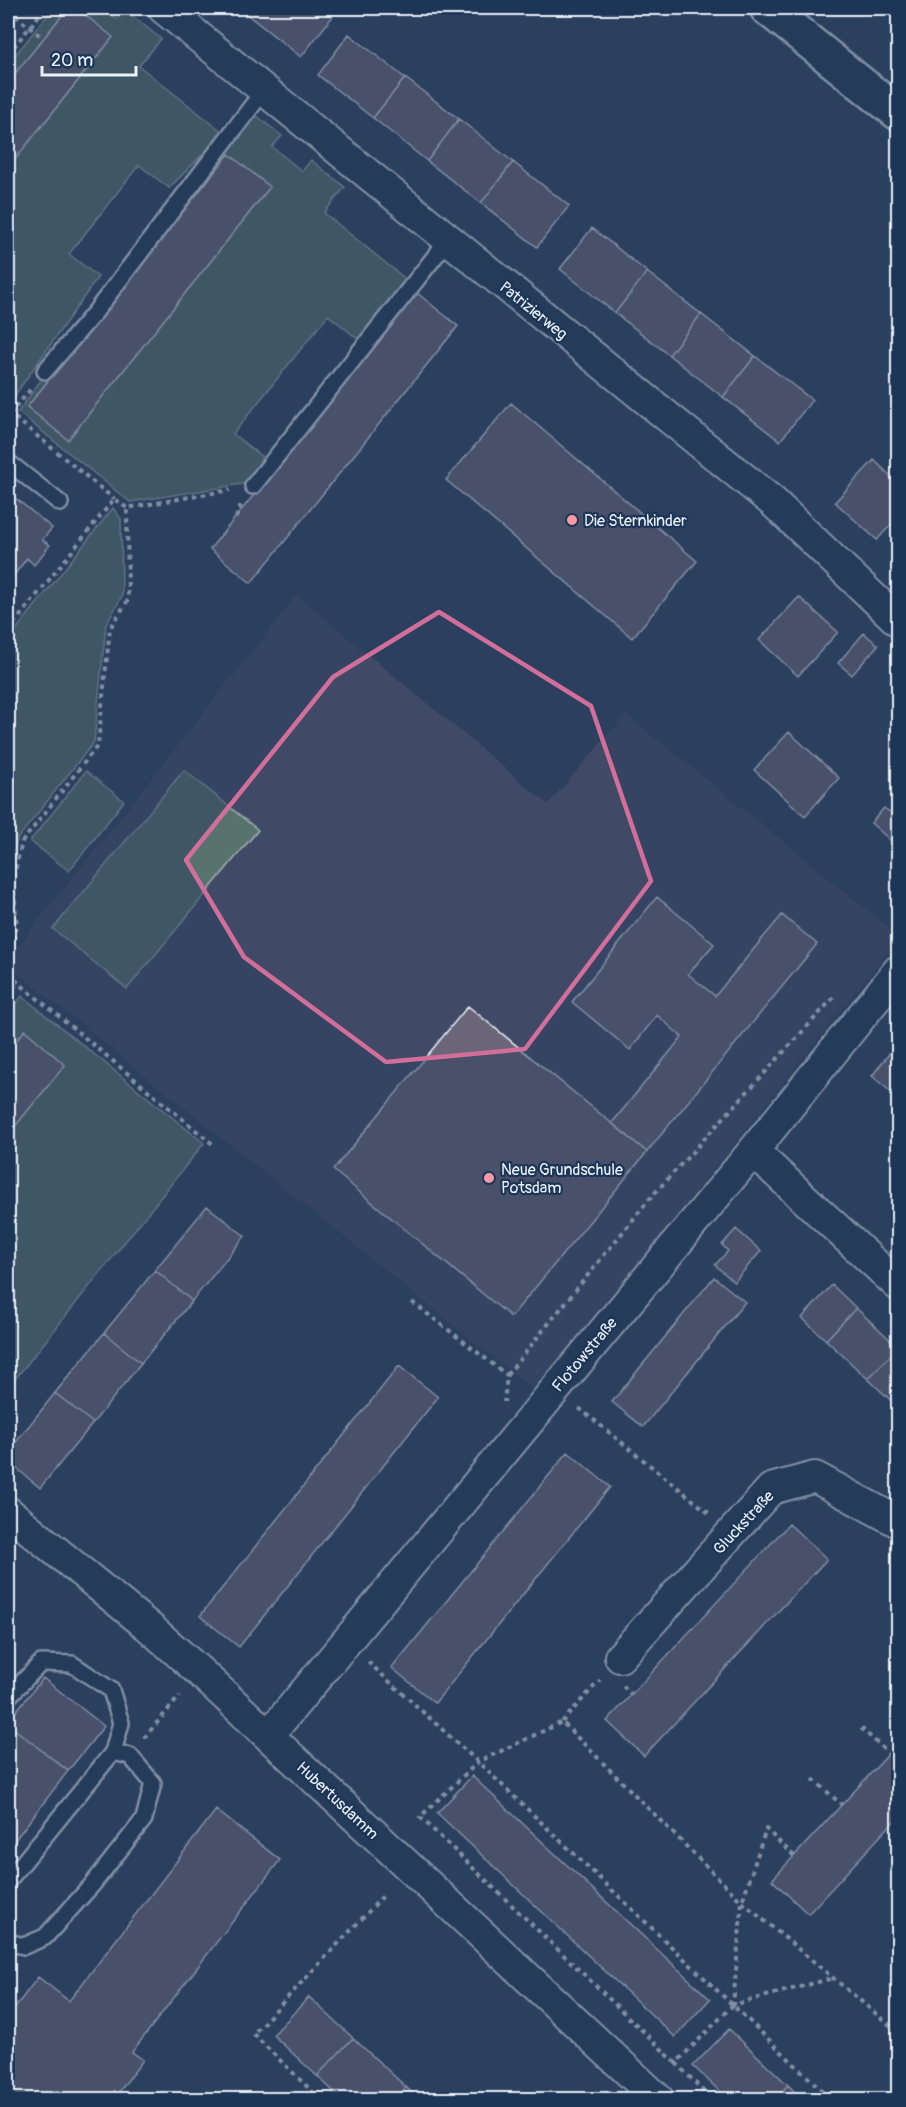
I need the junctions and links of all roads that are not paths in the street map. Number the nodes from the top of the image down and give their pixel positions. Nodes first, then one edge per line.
1 (163, 8) edge
2 (767, 8) edge
3 (264, 90) junction
4 (895, 103) edge
5 (448, 240) junction
6 (45, 371) dead end
7 (8, 462) edge
8 (253, 486) road end
9 (60, 503) dead end
10 (898, 621) edge
11 (898, 971) edge
12 (753, 1151) junction
13 (898, 1285) edge
14 (8, 1512) edge
15 (898, 1522) edge
16 (620, 1658) road end
17 (8, 1696) edge
18 (269, 1735) junction
19 (113, 1752) junction
20 (8, 1881) edge
21 (8, 1942) edge
22 (659, 2100) edge

1 - 3 street, Patrizierweg
2 - 4 street
3 - 5 street, Patrizierweg
3 - 6 lane
5 - 8 lane
5 - 10 street, Patrizierweg
7 - 9 lane
11 - 12 street, Flotowstraße
12 - 13 street
12 - 18 street, Flotowstraße
14 - 18 street, Hubertusdamm
15 - 16 street, Gluckstraße
17 - 19 lane
18 - 22 street, Hubertusdamm
19 - 20 lane
19 - 21 lane

